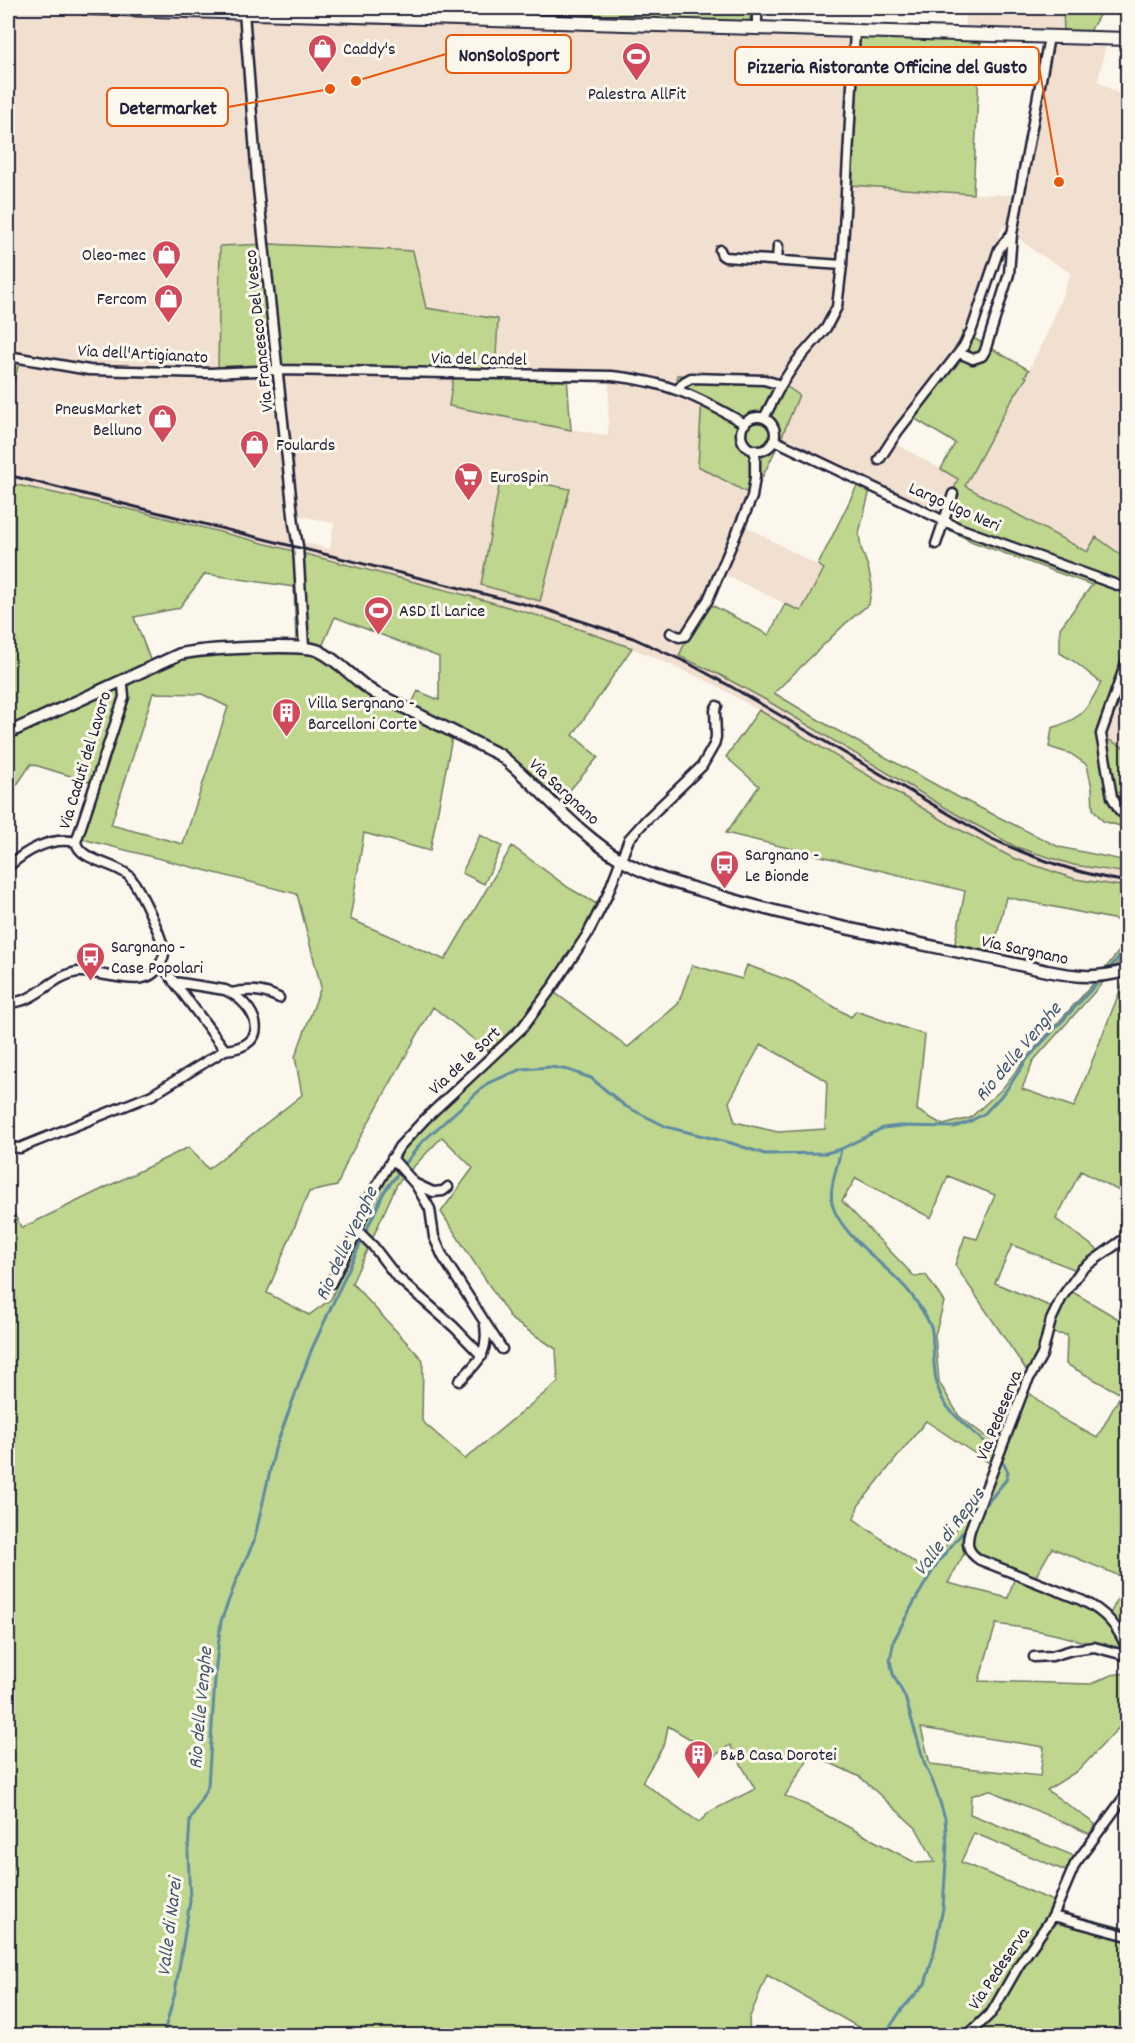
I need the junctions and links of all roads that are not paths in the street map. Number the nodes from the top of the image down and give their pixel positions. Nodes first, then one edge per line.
1 (85, 8) edge
2 (120, 8) edge
3 (757, 8) edge
4 (244, 12) junction
5 (757, 28) junction
6 (855, 31) junction
7 (1048, 37) junction
8 (1128, 39) edge
9 (1012, 234) junction
10 (778, 246) dead end
11 (720, 250) dead end
12 (777, 260) junction
13 (842, 265) junction
14 (959, 353) junction
15 (8, 356) edge
16 (279, 370) junction
17 (781, 385) junction
18 (678, 389) junction
19 (764, 418) junction
20 (745, 424) junction
21 (774, 440) junction
22 (755, 450) junction
23 (879, 460) dead end
24 (953, 494) dead end
25 (944, 521) junction
26 (936, 544) dead end
27 (1128, 589) edge
28 (671, 633) dead end
29 (304, 647) junction
30 (1128, 657) edge
31 (120, 681) junction
32 (717, 706) dead end
33 (8, 733) edge
34 (1128, 817) edge
35 (76, 842) junction
36 (620, 859) junction
37 (8, 867) edge
38 (160, 964) junction
39 (1128, 970) edge
40 (174, 982) junction
41 (231, 993) junction
42 (279, 998) dead end
43 (8, 1002) edge
44 (225, 1050) junction
45 (8, 1147) edge
46 (395, 1161) junction
47 (416, 1184) junction
48 (447, 1187) dead end
49 (359, 1231) junction
50 (1128, 1236) edge
51 (331, 1283) dead end
52 (484, 1320) junction
53 (502, 1349) dead end
54 (482, 1356) junction
55 (459, 1381) dead end
56 (1128, 1654) edge
57 (1034, 1657) dead end
58 (1128, 1792) edge
59 (1053, 1916) junction
60 (1128, 1936) edge
61 (967, 2036) edge

1 - 2 main road
2 - 4 main road
3 - 5 street
4 - 5 main road
4 - 16 street, Via Francesco Del Vesco
5 - 6 main road
6 - 7 main road
6 - 13 street
7 - 8 main road
7 - 9 street
9 - 14 street
9 - 14 street
10 - 12 street
11 - 12 street
12 - 13 street
13 - 17 street
14 - 23 street
15 - 16 street, Via dell'Artigianato
16 - 18 street, Via del Candel
16 - 29 street, Via Francesco Del Vesco
17 - 18 street
17 - 19 street
18 - 20 street, Via del Candel
19 - 20 street
19 - 21 street
20 - 22 street
21 - 22 street
21 - 25 street, Largo Ugo Neri
22 - 28 street
24 - 25 street
25 - 26 street
25 - 27 street, Largo Ugo Neri
29 - 31 street, Via Sargnano
29 - 36 street, Via Sargnano
30 - 34 street
31 - 33 street, Via Sargnano
31 - 35 street, Via Caduti del Lavoro
32 - 36 street, Via de le Sort
35 - 37 street
35 - 38 street, Via Caduti del Lavoro
36 - 39 street, Via Sargnano
36 - 46 street, Via de le Sort
38 - 40 street
38 - 43 street
40 - 41 street
40 - 44 street
41 - 42 street
41 - 44 street
44 - 45 street
46 - 47 street
46 - 49 street, Via de le Sort
47 - 48 street
47 - 52 street
49 - 51 street, Via de le Sort
49 - 54 street
50 - 56 street, Via Pedeserva
52 - 53 street
52 - 54 street
54 - 55 street
56 - 57 street, Via Pedeserva
58 - 59 street, Via Pedeserva
59 - 60 street, Via Pedeserva
59 - 61 street, Via Pedeserva

